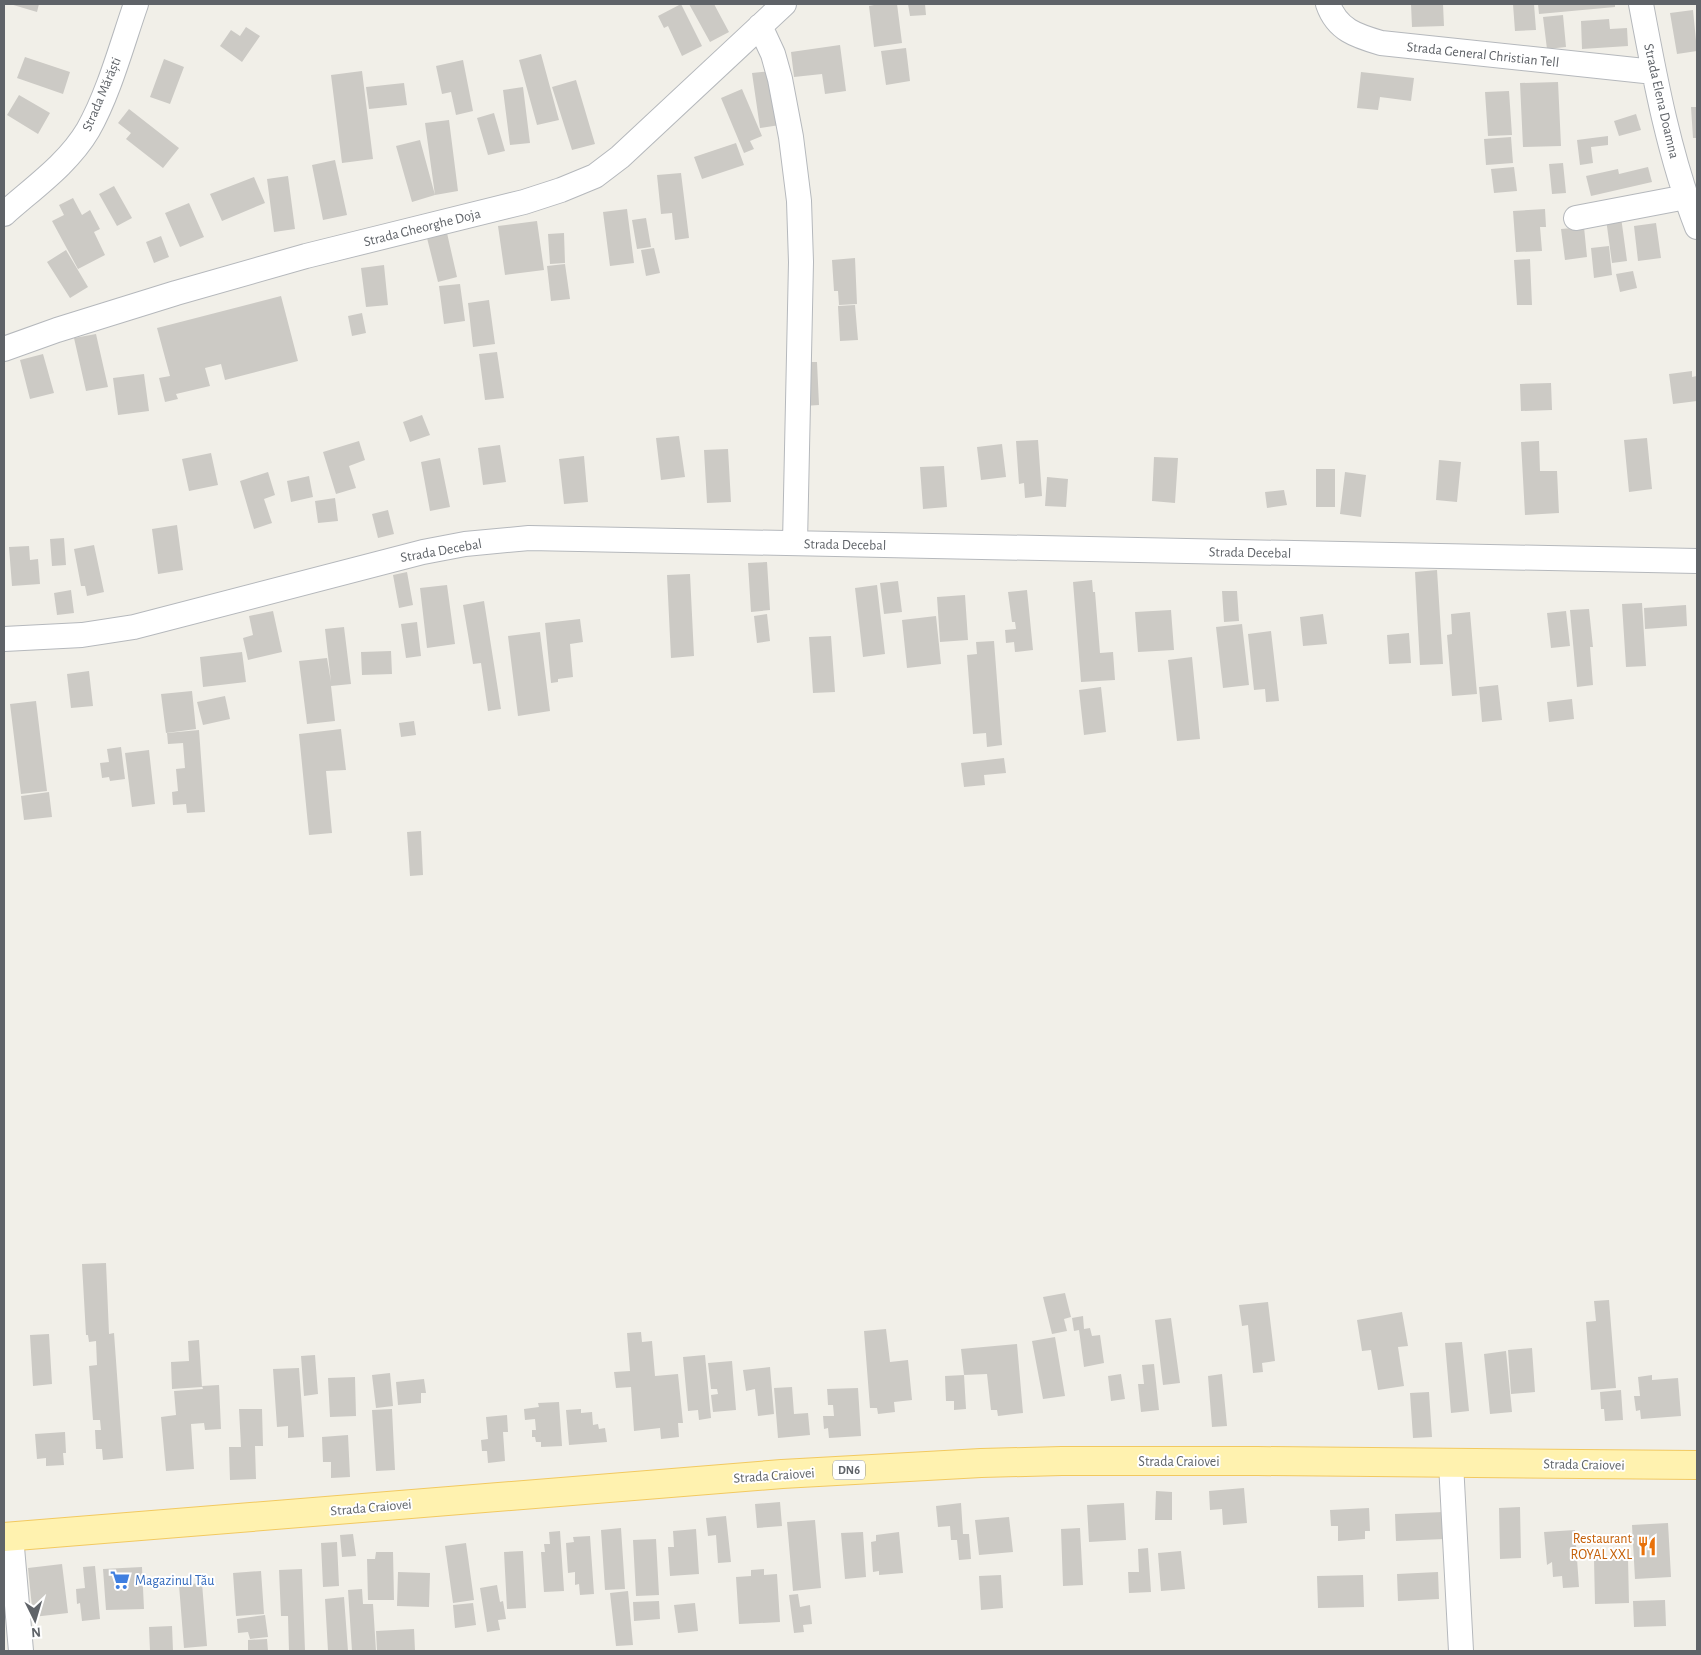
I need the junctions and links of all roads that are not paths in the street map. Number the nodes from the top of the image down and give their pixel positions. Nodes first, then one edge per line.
1 (136, 4) edge
2 (784, 4) edge
3 (1328, 4) edge
4 (1641, 4) edge
5 (760, 26) junction
6 (1654, 72) junction
7 (1689, 193) edge
8 (4, 214) edge
9 (1576, 218) dead end
10 (1697, 227) edge
11 (4, 349) edge
12 (795, 543) junction
13 (1697, 561) edge
14 (4, 638) edge
15 (1451, 1463) junction
16 (1697, 1465) edge
17 (8, 1537) edge
18 (21, 1651) edge
19 (1461, 1651) edge

1 - 8 street, Strada Mărăști
2 - 5 street, Strada Gheorghe Doja
3 - 6 street, Strada General Christian Tell
4 - 6 street, Strada Elena Doamna
5 - 11 street, Strada Gheorghe Doja
5 - 12 street
6 - 7 street, Strada Elena Doamna
7 - 9 street
7 - 10 street, Strada Elena Doamna
12 - 13 street, Strada Decebal
12 - 14 street, Strada Decebal
15 - 16 main road, Strada Craiovei / DN6
15 - 17 main road, Strada Craiovei / DN6
15 - 19 street
17 - 18 street

